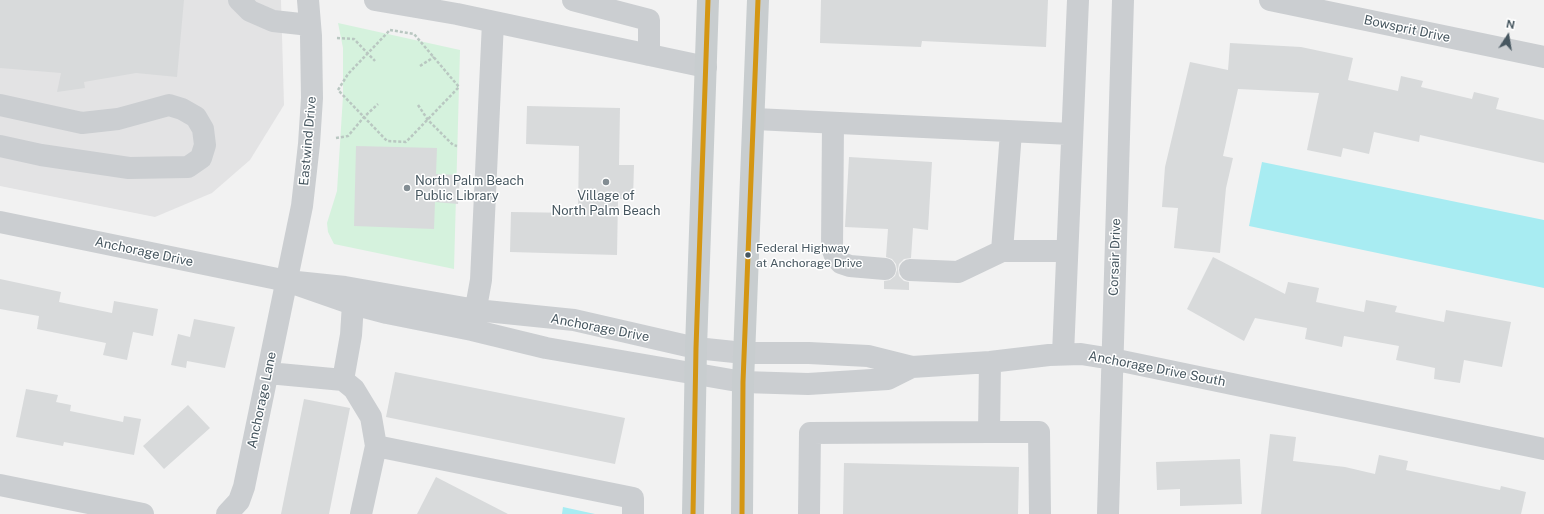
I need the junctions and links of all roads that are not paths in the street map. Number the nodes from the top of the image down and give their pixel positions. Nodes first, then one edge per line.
1 (239, 0) edge
2 (308, 0) edge
3 (375, 0) edge
4 (573, 0) edge
5 (708, 0) edge
6 (758, 0) edge
7 (1078, 0) edge
8 (1123, 0) edge
9 (1270, 0) edge
10 (456, 7) edge
11 (493, 22) junction
12 (310, 25) junction
13 (649, 55) junction
14 (1544, 57) edge
15 (706, 67) junction
16 (0, 105) edge
17 (755, 119) junction
18 (833, 124) junction
19 (1011, 132) junction
20 (1071, 134) junction
21 (0, 146) edge
22 (0, 222) edge
23 (1002, 251) junction
24 (1067, 252) junction
25 (885, 269) dead end
26 (910, 270) dead end
27 (287, 281) junction
28 (353, 304) junction
29 (474, 320) junction
30 (696, 348) junction
31 (744, 353) junction
32 (1063, 354) junction
33 (1112, 359) junction
34 (990, 362) junction
35 (912, 366) junction
36 (268, 373) junction
37 (695, 375) junction
38 (343, 380) junction
39 (743, 382) junction
40 (990, 432) junction
41 (376, 446) junction
42 (1544, 449) edge
43 (0, 485) edge
44 (143, 514) edge
45 (227, 514) edge
46 (361, 514) edge
47 (633, 514) edge
48 (693, 514) edge
49 (742, 514) edge
50 (809, 514) edge
51 (1040, 514) edge
52 (1108, 514) edge

1 - 12 street
2 - 12 street, Eastwind Drive
3 - 10 street
4 - 13 street
5 - 15 main road
6 - 17 main road
7 - 20 street
8 - 33 street, Corsair Drive
9 - 14 street, Bowsprit Drive
10 - 11 street
11 - 13 street
11 - 29 street
12 - 27 street, Eastwind Drive
13 - 15 street
15 - 30 main road
16 - 21 street
17 - 18 street
17 - 31 main road
18 - 19 street
18 - 25 street
19 - 20 street
19 - 23 street
20 - 24 street
22 - 27 street, Anchorage Drive
23 - 24 street
23 - 26 street
24 - 32 street
27 - 28 street, Anchorage Drive
27 - 29 street, Anchorage Drive
27 - 36 street, Anchorage Lane
28 - 29 street, Anchorage Drive
28 - 38 street
29 - 30 street, Anchorage Drive
29 - 37 street, Anchorage Drive
30 - 31 street, Anchorage Drive
30 - 37 main road
31 - 35 street, Anchorage Drive
31 - 39 main road
32 - 33 street, Anchorage Drive South
32 - 34 street, Anchorage Drive South
33 - 42 street, Anchorage Drive South
33 - 52 street, Corsair Drive
34 - 35 street, Anchorage Drive South
34 - 40 street
35 - 39 street, Anchorage Drive South
36 - 38 street
36 - 45 street, Anchorage Lane
37 - 39 street, Anchorage Drive
37 - 48 main road
38 - 41 street
39 - 49 main road
40 - 50 street
40 - 51 street
41 - 46 street
41 - 47 street
43 - 44 street

